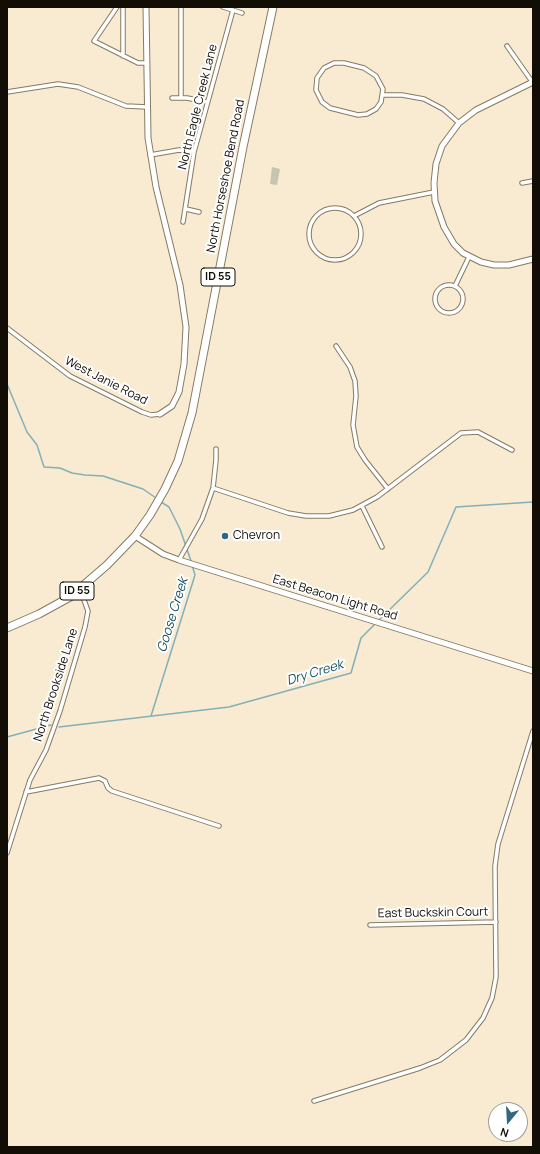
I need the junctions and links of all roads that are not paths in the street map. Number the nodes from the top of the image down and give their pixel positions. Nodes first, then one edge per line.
1 (117, 7) edge
2 (123, 7) edge
3 (146, 7) edge
4 (180, 7) edge
5 (223, 7) edge
6 (273, 7) edge
7 (233, 10) junction
8 (242, 13) dead end
9 (507, 46) dead end
10 (123, 56) junction
11 (146, 63) junction
12 (533, 83) edge
13 (7, 92) edge
14 (382, 95) junction
15 (172, 98) dead end
16 (181, 98) junction
17 (207, 102) junction
18 (147, 107) junction
19 (459, 123) junction
20 (194, 152) junction
21 (150, 156) junction
22 (533, 181) edge
23 (522, 183) dead end
24 (434, 192) junction
25 (186, 209) junction
26 (199, 212) dead end
27 (354, 216) junction
28 (183, 222) dead end
29 (469, 257) junction
30 (533, 259) edge
31 (455, 286) junction
32 (7, 328) edge
33 (336, 346) dead end
34 (160, 414) joint
35 (216, 450) dead end
36 (512, 450) dead end
37 (213, 488) junction
38 (388, 489) junction
39 (362, 506) junction
40 (135, 536) junction
41 (382, 547) dead end
42 (179, 560) junction
43 (80, 589) junction
44 (7, 628) edge
45 (533, 671) edge
46 (533, 731) edge
47 (26, 792) junction
48 (219, 826) dead end
49 (7, 853) edge
50 (496, 922) junction
51 (370, 925) dead end
52 (314, 1101) dead end

1 - 10 street
2 - 10 street
3 - 11 street
4 - 16 street
5 - 7 street
6 - 40 highway, North Horseshoe Bend Road / ID 55
7 - 8 street
7 - 17 street, North Eagle Creek Lane
9 - 12 street
10 - 11 street
11 - 18 street
12 - 19 street
13 - 18 street
14 - 14 street
14 - 19 street
15 - 16 street
16 - 17 street
17 - 20 street, North Eagle Creek Lane
18 - 21 street
19 - 24 street
20 - 21 street
20 - 25 street, North Eagle Creek Lane
21 - 34 street
22 - 23 street
24 - 27 street
24 - 29 street
25 - 26 street
25 - 28 street, North Eagle Creek Lane
27 - 27 street
29 - 30 street
29 - 31 street
31 - 31 street
32 - 34 street, West Janie Road
33 - 38 street
35 - 37 street
36 - 38 street
37 - 39 street
37 - 42 street
38 - 39 street
39 - 41 street
40 - 42 street, East Beacon Light Road
40 - 43 highway, North Horseshoe Bend Road / ID 55
42 - 45 street, East Beacon Light Road
43 - 44 highway, North Horseshoe Bend Road / ID 55
43 - 47 street, North Brookside Lane
46 - 50 street
47 - 48 street
47 - 49 street, North Brookside Lane
50 - 51 street, East Buckskin Court
50 - 52 street

